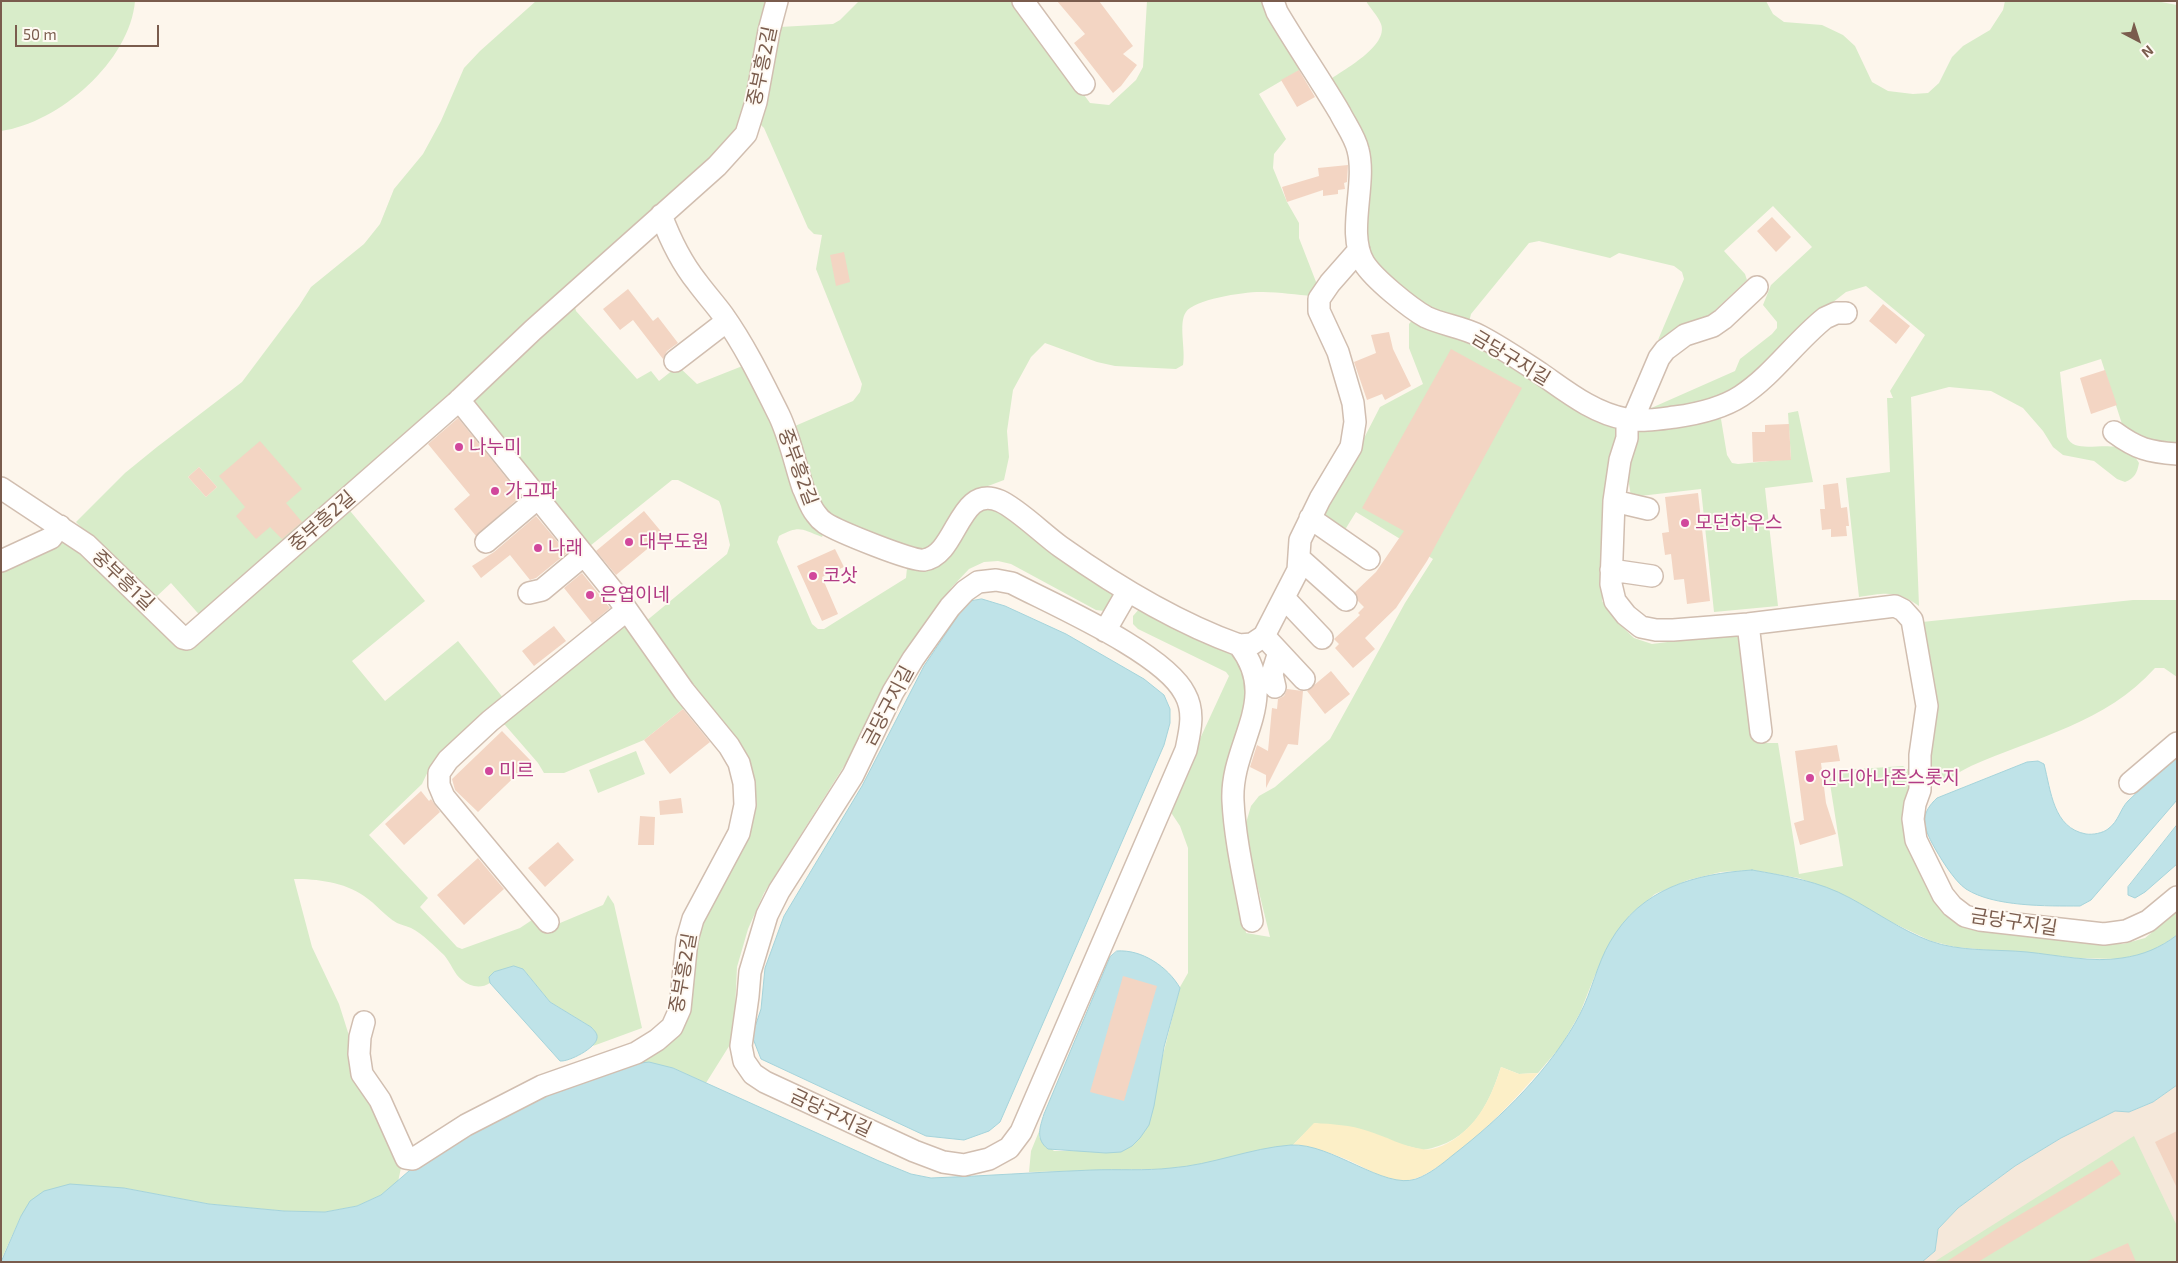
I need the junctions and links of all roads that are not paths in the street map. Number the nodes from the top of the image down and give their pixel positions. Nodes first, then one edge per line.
1 (777, 1) edge
2 (1023, 1) edge
3 (1273, 1) edge
4 (1084, 84) dead end
5 (661, 215) junction
6 (1359, 250) junction
7 (1757, 287) dead end
8 (1846, 313) dead end
9 (727, 321) junction
10 (675, 361) dead end
11 (459, 400) junction
12 (1630, 419) junction
13 (2114, 432) dead end
14 (2177, 454) edge
15 (1, 488) edge
16 (538, 498) junction
17 (1614, 501) junction
18 (1648, 509) dead end
19 (1310, 518) junction
20 (60, 526) junction
21 (486, 542) dead end
22 (584, 555) junction
23 (1298, 558) junction
24 (1369, 559) dead end
25 (1, 561) edge
26 (1611, 570) junction
27 (1652, 576) dead end
28 (1128, 591) junction
29 (530, 593) dead end
30 (1284, 598) junction
31 (1346, 600) dead end
32 (627, 610) junction
33 (1748, 624) junction
34 (1106, 631) junction
35 (1264, 636) junction
36 (183, 638) joint
37 (1322, 638) dead end
38 (1239, 645) junction
39 (1279, 652) junction
40 (1304, 679) dead end
41 (1275, 687) dead end
42 (1762, 732) dead end
43 (2177, 743) edge
44 (2130, 783) dead end
45 (2177, 897) edge
46 (1252, 921) dead end
47 (548, 922) dead end
48 (364, 1022) dead end

1 - 5 lane, 중부흥2길
2 - 4 lane
3 - 6 lane, 금당구지길
5 - 9 lane, 중부흥2길
5 - 11 lane, 중부흥2길
6 - 12 lane, 금당구지길
6 - 19 lane
7 - 12 lane, 금당구지길
8 - 12 lane, 금당구지길
9 - 10 lane
9 - 28 lane, 중부흥2길
11 - 16 lane, 중부흥2길
11 - 36 lane, 중부흥2길
12 - 17 lane, 금당구지길
13 - 14 lane
15 - 20 lane, 중부흥1길
16 - 21 lane
16 - 22 lane, 중부흥2길
17 - 18 lane
17 - 26 lane, 금당구지길
19 - 23 lane
19 - 24 lane
20 - 25 lane
20 - 36 lane, 중부흥1길
22 - 29 lane
22 - 32 lane, 중부흥2길
23 - 30 lane
23 - 31 lane
26 - 27 lane
26 - 33 lane, 금당구지길
28 - 34 lane
28 - 38 lane
30 - 35 lane
30 - 37 lane
32 - 47 lane
32 - 48 lane, 중부흥2길
33 - 42 lane
33 - 45 lane, 금당구지길
34 - 34 lane, 금당구지길
35 - 38 lane
35 - 39 lane
38 - 46 lane
39 - 40 lane
39 - 41 lane
43 - 44 lane

